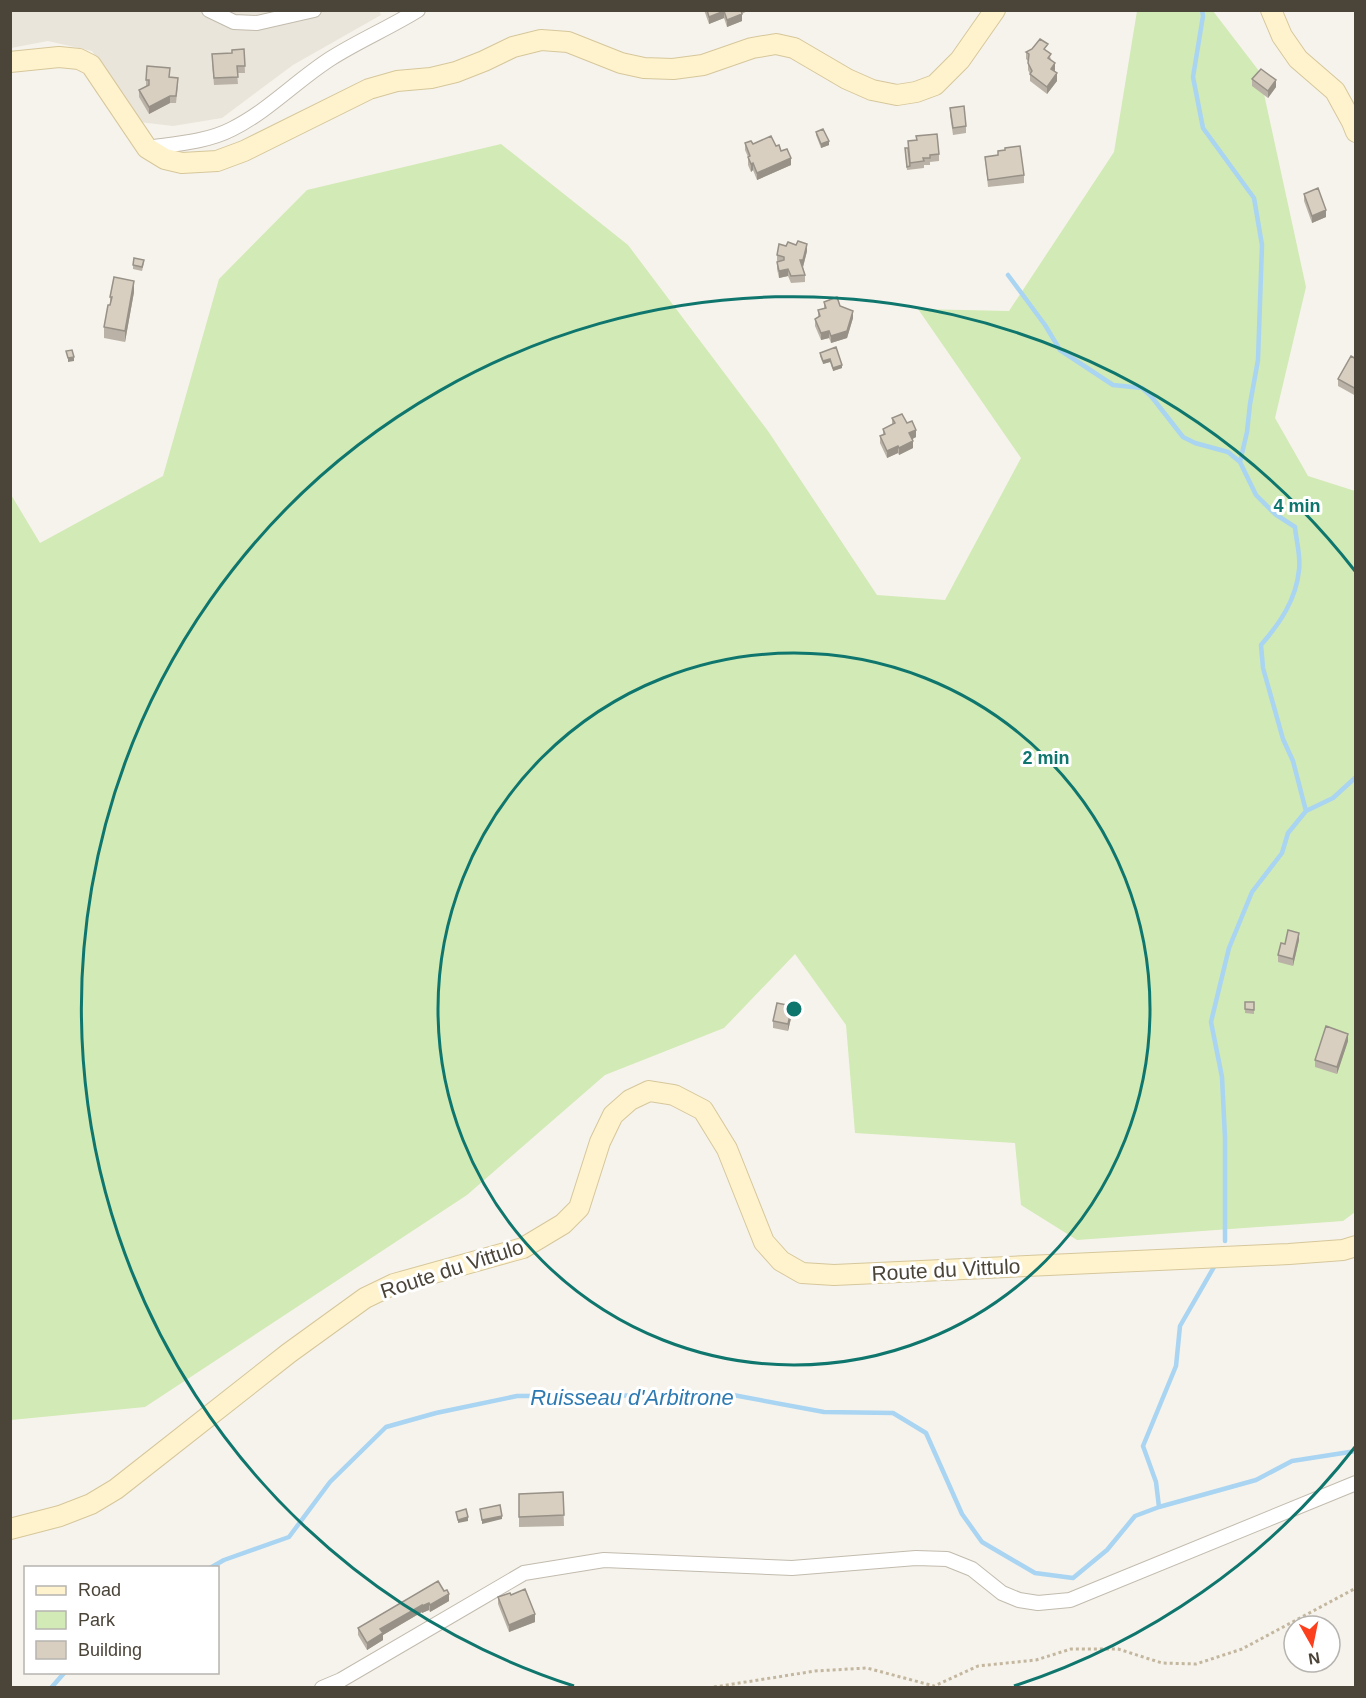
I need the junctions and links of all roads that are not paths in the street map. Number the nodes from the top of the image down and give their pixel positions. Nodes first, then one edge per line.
1 (209, 10) edge
2 (314, 10) edge
3 (418, 10) edge
4 (995, 10) edge
5 (1271, 10) edge
6 (10, 62) edge
7 (1356, 132) edge
8 (147, 148) junction
9 (1356, 1246) edge
10 (1356, 1483) edge
11 (10, 1529) edge
12 (322, 1688) edge

1 - 2 street
3 - 8 street
4 - 8 street
5 - 7 street
6 - 8 street
9 - 11 street, Route du Vittulo
10 - 12 street

